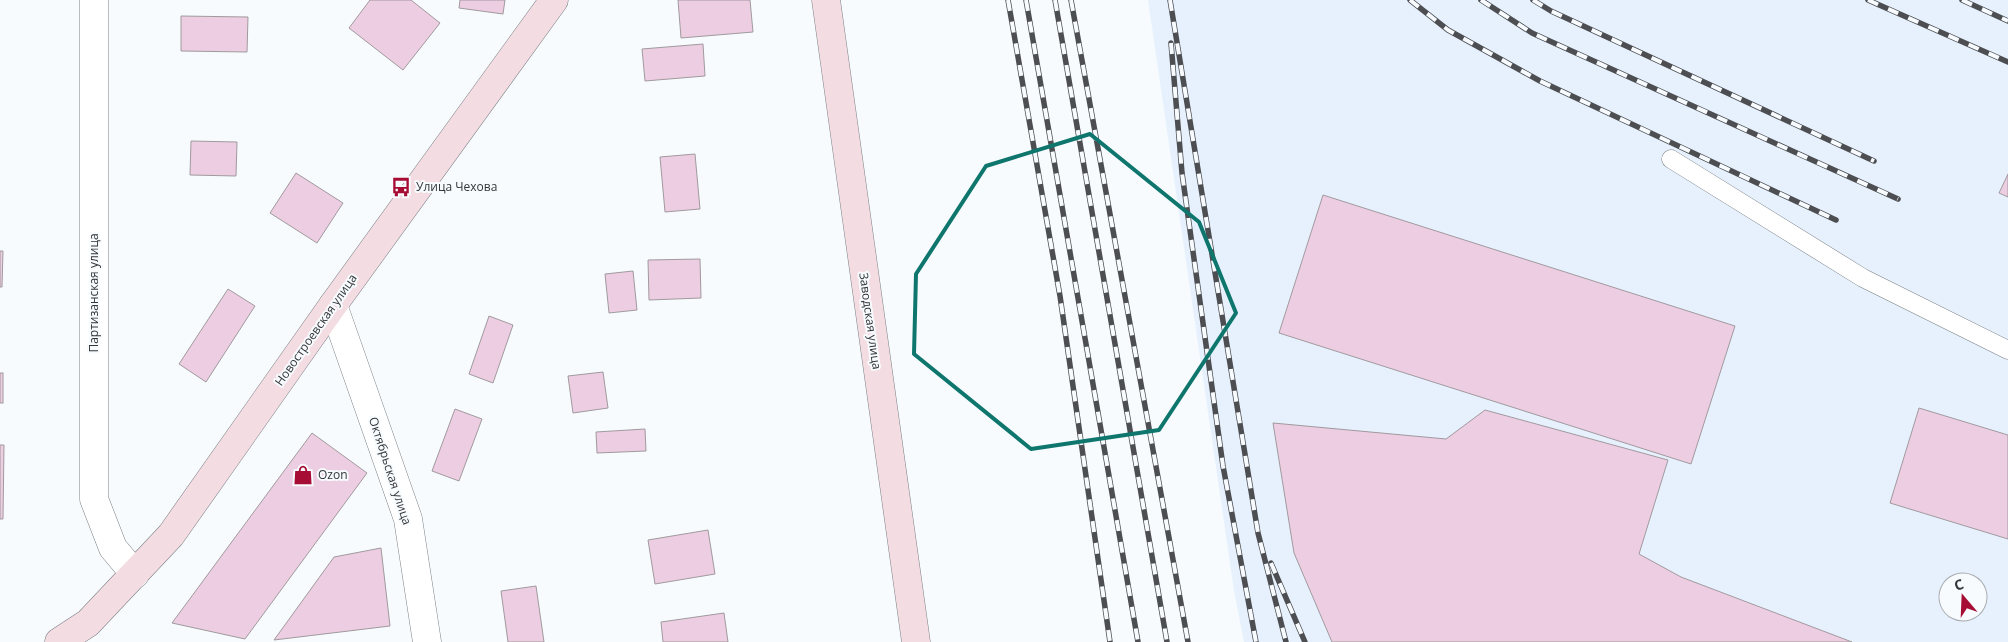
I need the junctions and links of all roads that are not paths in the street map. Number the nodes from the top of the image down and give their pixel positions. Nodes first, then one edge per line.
1 (94, 0) edge
2 (554, 0) edge
3 (826, 0) edge
4 (1670, 159) dead end
5 (333, 306) junction
6 (2008, 350) edge
7 (135, 574) junction
8 (59, 642) edge
9 (427, 642) edge
10 (916, 642) edge

1 - 7 street, Партизанская улица
2 - 5 street, Новостроевская улица
3 - 10 street, Заводская улица
4 - 6 lane
5 - 7 street, Новостроевская улица
5 - 9 street, Октябрьская улица
7 - 8 street, Новостроевская улица

